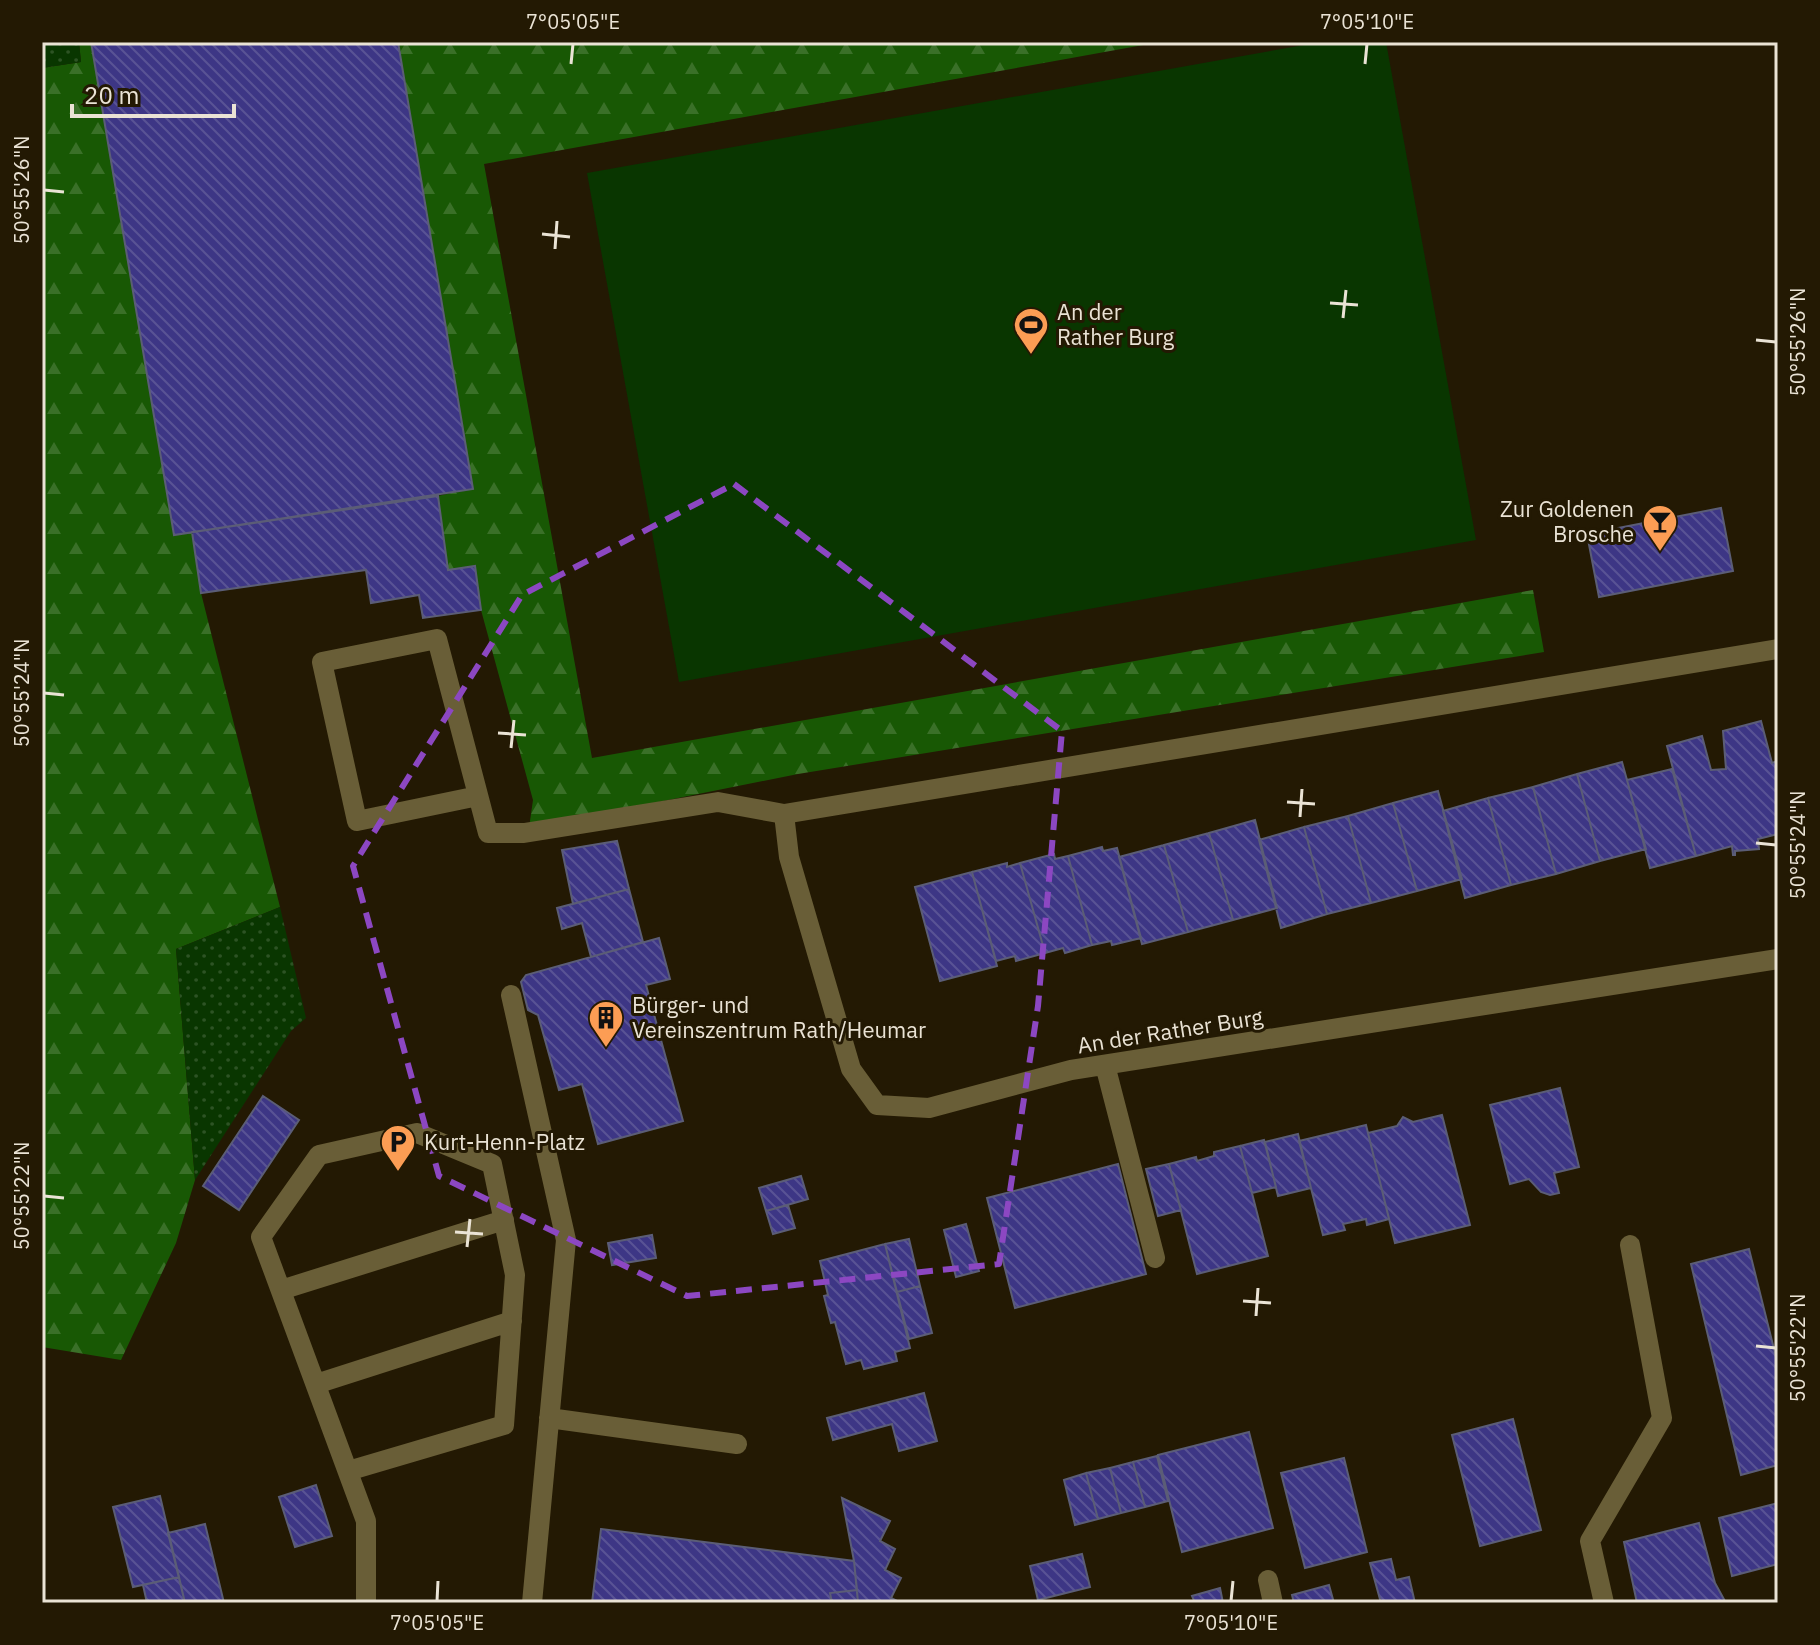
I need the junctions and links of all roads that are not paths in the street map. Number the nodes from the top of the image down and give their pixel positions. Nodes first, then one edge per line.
1 (1778, 649) edge
2 (478, 796) junction
3 (784, 814) junction
4 (1778, 959) edge
5 (511, 995) dead end
6 (1105, 1065) junction
7 (504, 1220) junction
8 (1630, 1245) dead end
9 (1155, 1258) dead end
10 (281, 1290) junction
11 (512, 1321) junction
12 (316, 1384) junction
13 (549, 1418) junction
14 (737, 1444) dead end
15 (348, 1471) junction
16 (1268, 1580) dead end
17 (366, 1603) edge
18 (532, 1603) edge
19 (1273, 1603) edge
20 (1604, 1603) edge

1 - 3 street
2 - 2 street
2 - 3 street
3 - 6 street, An der Rather Burg
4 - 6 street, An der Rather Burg
5 - 13 street
6 - 9 street
7 - 10 street
7 - 10 street
7 - 11 street
8 - 20 street
10 - 12 street
11 - 12 street
11 - 15 street
12 - 15 street
13 - 14 street
13 - 18 street
15 - 17 street
16 - 19 street

